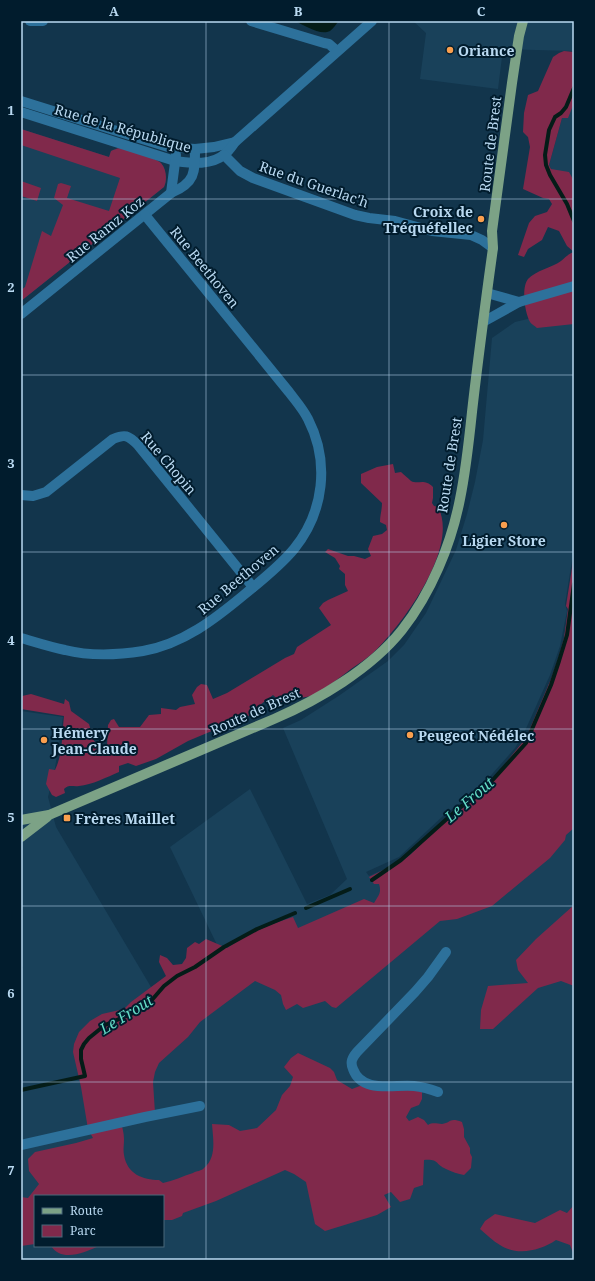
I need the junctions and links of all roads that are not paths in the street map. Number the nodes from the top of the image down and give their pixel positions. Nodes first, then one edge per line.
1 (30, 21) edge
2 (43, 21) edge
3 (251, 21) edge
4 (372, 21) edge
5 (519, 21) edge
6 (523, 21) edge
7 (519, 36) junction
8 (337, 51) junction
9 (21, 101) edge
10 (21, 112) edge
11 (235, 142) junction
12 (176, 149) junction
13 (195, 149) junction
14 (224, 155) junction
15 (175, 161) junction
16 (195, 163) junction
17 (171, 193) junction
18 (145, 215) junction
19 (492, 248) junction
20 (574, 286) edge
21 (487, 292) junction
22 (519, 302) junction
23 (21, 314) edge
24 (483, 322) junction
25 (21, 495) edge
26 (253, 587) junction
27 (21, 638) edge
28 (48, 815) junction
29 (21, 820) edge
30 (21, 838) edge
31 (446, 952) dead end
32 (438, 1092) dead end
33 (200, 1106) dead end
34 (21, 1145) edge

1 - 2 street
3 - 8 street
4 - 8 street, Rue de la République
5 - 7 main road, Route de Brest
6 - 7 main road, Route de Brest
7 - 19 main road, Route de Brest
8 - 11 street, Rue de la République
9 - 12 street, Rue de la République
10 - 15 street, Rue de la République
11 - 13 street, Rue de la République
11 - 14 street, Rue de la République
12 - 13 street, Rue de la République
12 - 15 street
13 - 16 street, Rue Ramz Koz
14 - 16 street, Rue de la République
14 - 19 street, Rue du Guerlac'h
15 - 16 street, Rue de la République
15 - 17 street
16 - 17 street, Rue Ramz Koz
17 - 18 street, Rue Ramz Koz
18 - 23 street, Rue Ramz Koz
18 - 26 street, Rue Beethoven
19 - 21 main road, Route de Brest
20 - 22 street
21 - 22 street
21 - 24 main road, Route de Brest
22 - 24 street
24 - 28 main road, Route de Brest
25 - 26 street, Rue Chopin
26 - 27 street, Rue Beethoven
28 - 29 main road, Route de Brest
28 - 30 main road, Route de Brest
31 - 32 street
33 - 34 street

